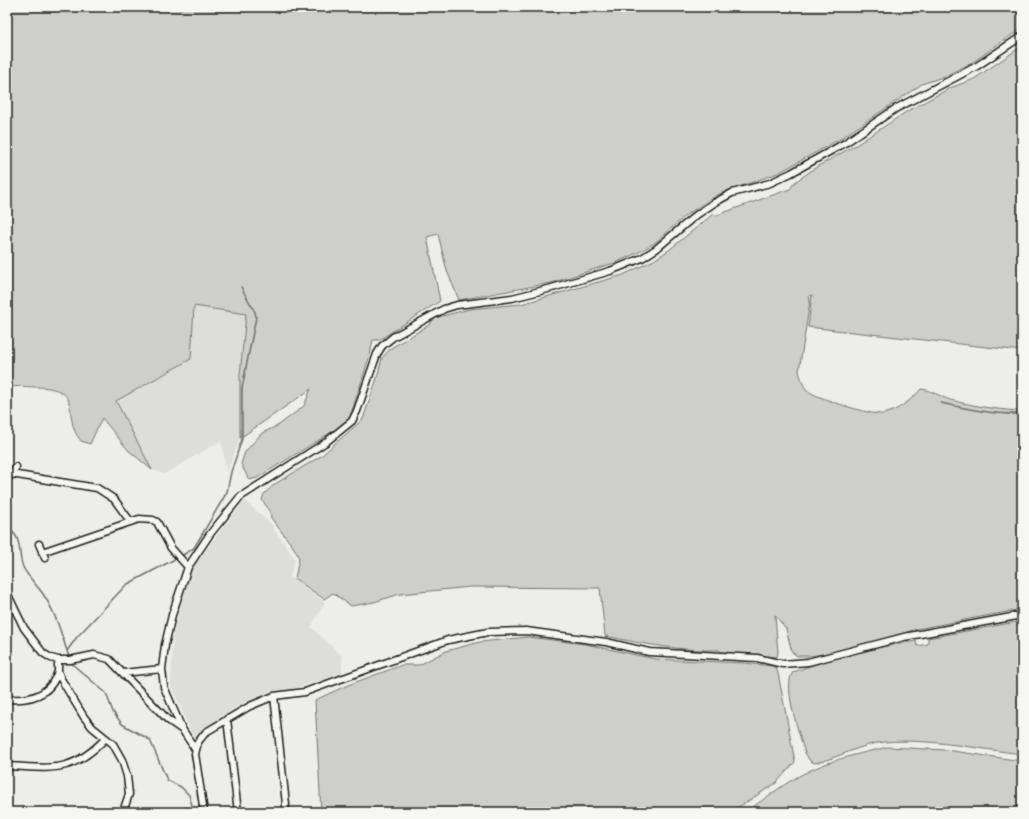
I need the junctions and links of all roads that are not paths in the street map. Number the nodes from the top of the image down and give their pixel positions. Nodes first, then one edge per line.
1 (1022, 36) edge
2 (16, 467) dead end
3 (11, 474) junction
4 (7, 480) edge
5 (130, 521) junction
6 (39, 544) dead end
7 (188, 567) junction
8 (7, 593) edge
9 (1022, 615) edge
10 (58, 660) junction
11 (162, 669) junction
12 (58, 671) junction
13 (123, 673) junction
14 (274, 696) junction
15 (7, 699) edge
16 (227, 719) junction
17 (183, 730) junction
18 (105, 739) junction
19 (196, 749) junction
20 (7, 766) edge
21 (122, 812) edge
22 (204, 812) edge
23 (238, 812) edge
24 (285, 812) edge

1 - 7 street
2 - 3 street
3 - 4 street
3 - 5 street
5 - 6 street
5 - 7 street
7 - 11 street
8 - 10 street
9 - 14 street
10 - 12 street
10 - 13 street
11 - 13 street
11 - 17 street
12 - 15 street
12 - 18 street
13 - 17 street
14 - 16 street
14 - 24 street
16 - 19 street
16 - 23 street
17 - 19 street
18 - 20 street
18 - 21 street
19 - 22 street

